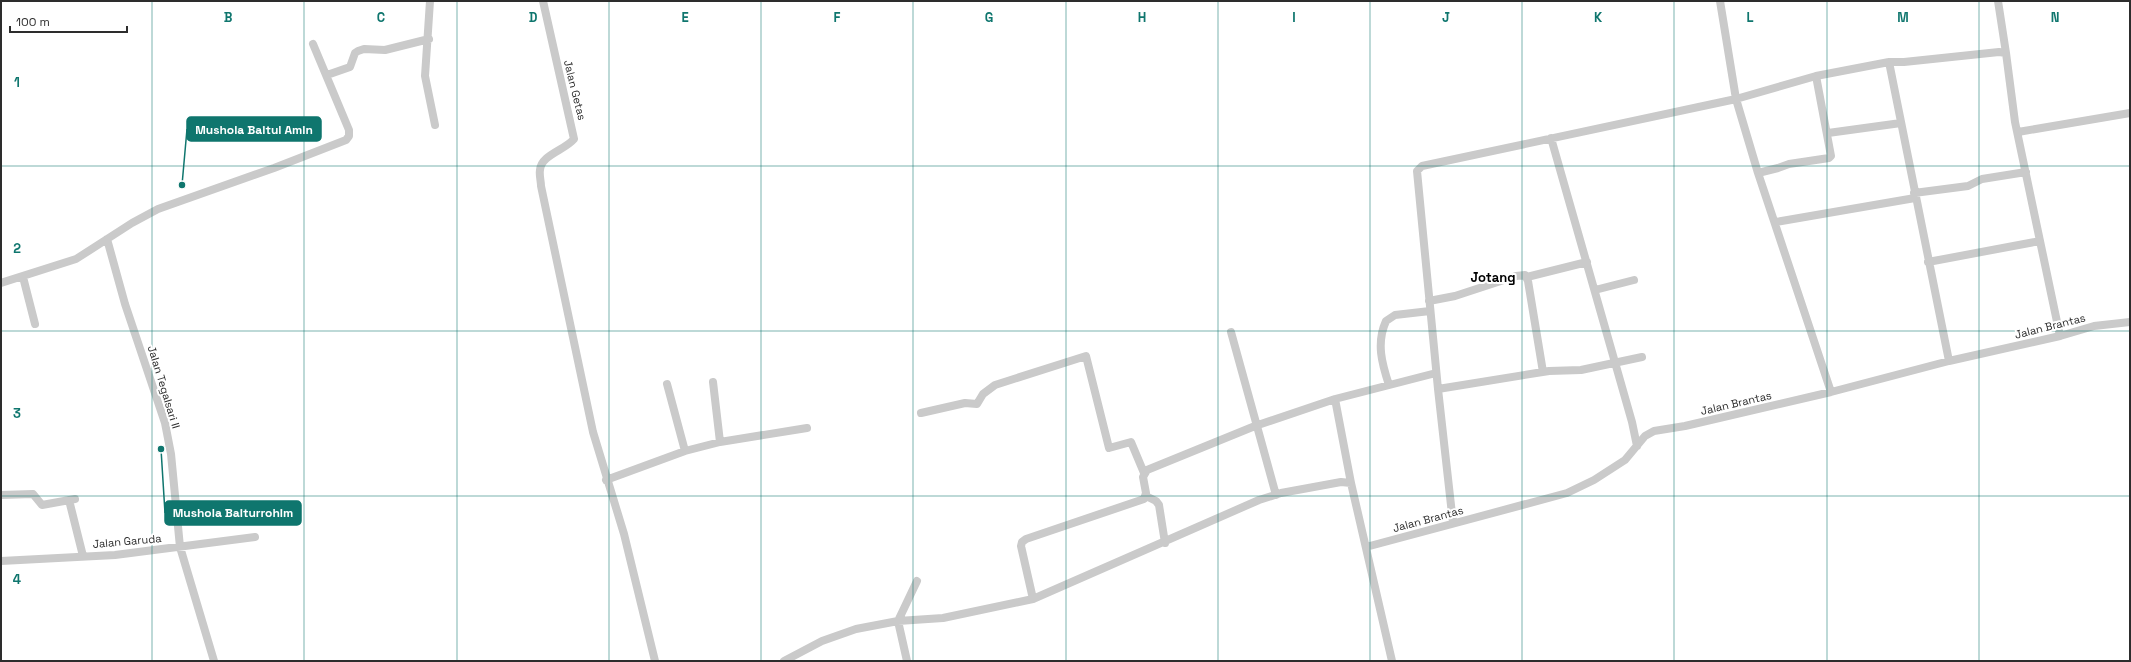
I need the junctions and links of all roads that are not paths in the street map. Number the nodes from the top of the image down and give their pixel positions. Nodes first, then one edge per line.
1 (430, 1) edge
2 (543, 1) edge
3 (1720, 1) edge
4 (1998, 1) edge
5 (429, 38) junction
6 (313, 44) dead end
7 (2006, 52) junction
8 (1889, 62) junction
9 (327, 75) junction
10 (1816, 76) junction
11 (1736, 99) junction
12 (2130, 113) edge
13 (1901, 123) junction
14 (435, 125) dead end
15 (2018, 132) junction
16 (1828, 133) junction
17 (1551, 138) junction
18 (2026, 172) junction
19 (1758, 173) junction
20 (1915, 196) junction
21 (1776, 222) junction
22 (107, 239) junction
23 (2040, 241) junction
24 (1587, 262) junction
25 (1928, 262) junction
26 (23, 277) junction
27 (1527, 277) junction
28 (1634, 280) dead end
29 (1, 283) edge
30 (1595, 290) junction
31 (1429, 301) junction
32 (1430, 311) junction
33 (2130, 322) edge
34 (35, 324) dead end
35 (1231, 332) dead end
36 (2060, 336) junction
37 (1642, 357) dead end
38 (1949, 361) junction
39 (1615, 363) junction
40 (1543, 372) junction
41 (1436, 373) junction
42 (713, 382) dead end
43 (667, 384) dead end
44 (1389, 385) junction
45 (1438, 389) junction
46 (1831, 392) junction
47 (1335, 399) junction
48 (921, 413) dead end
49 (1258, 425) junction
50 (807, 428) dead end
51 (720, 442) junction
52 (1637, 446) junction
53 (685, 452) junction
54 (1144, 473) junction
55 (606, 480) junction
56 (1351, 483) junction
57 (1, 495) edge
58 (1276, 495) junction
59 (1146, 496) junction
60 (1453, 524) junction
61 (255, 537) dead end
62 (1165, 543) junction
63 (1366, 546) junction
64 (180, 547) junction
65 (83, 556) junction
66 (1, 562) edge
67 (917, 581) dead end
68 (1033, 599) junction
69 (898, 621) junction
70 (653, 660) edge
71 (214, 661) edge
72 (784, 661) edge
73 (907, 661) edge
74 (1392, 661) edge

1 - 5 street
2 - 55 street, Jalan Getas
3 - 11 street
4 - 7 street
5 - 9 street
5 - 14 street
6 - 9 street
7 - 8 street
7 - 15 street
8 - 10 street
8 - 13 street
9 - 22 street
10 - 11 street
10 - 16 street
11 - 17 street
11 - 19 street
12 - 15 street
13 - 16 street
13 - 20 street
15 - 18 street
16 - 19 street
17 - 24 street
17 - 31 street
18 - 20 street
18 - 23 street
19 - 21 street
20 - 21 street
20 - 25 street
21 - 46 street
22 - 26 street
22 - 64 street, Jalan Tegalsari II
23 - 25 street
23 - 36 street
24 - 27 street
24 - 30 street
25 - 38 street
26 - 29 street
26 - 34 street
27 - 31 street
27 - 40 street
28 - 30 street
30 - 39 street
31 - 32 street
32 - 41 street
32 - 44 street
33 - 36 street, Jalan Brantas
35 - 49 street
36 - 38 street, Jalan Brantas
37 - 39 street
38 - 46 street, Jalan Brantas
39 - 40 street
39 - 52 street
40 - 45 street
41 - 44 street
41 - 45 street
42 - 51 street
43 - 53 street
44 - 47 street
45 - 60 street
46 - 52 street, Jalan Brantas
47 - 49 street
47 - 56 street
48 - 54 street
49 - 54 street
49 - 58 street
50 - 51 street
51 - 53 street
52 - 60 street, Jalan Brantas
53 - 55 street
54 - 59 street
55 - 70 street
56 - 58 street
56 - 63 street
57 - 65 street
58 - 62 street
59 - 62 street
59 - 68 street
60 - 63 street, Jalan Brantas
61 - 64 street, Jalan Garuda
62 - 68 street
63 - 74 street
64 - 65 street, Jalan Garuda
64 - 71 street, Jalan Tegalsari II
65 - 66 street, Jalan Garuda
67 - 69 street
68 - 69 street
69 - 72 street
69 - 73 street

